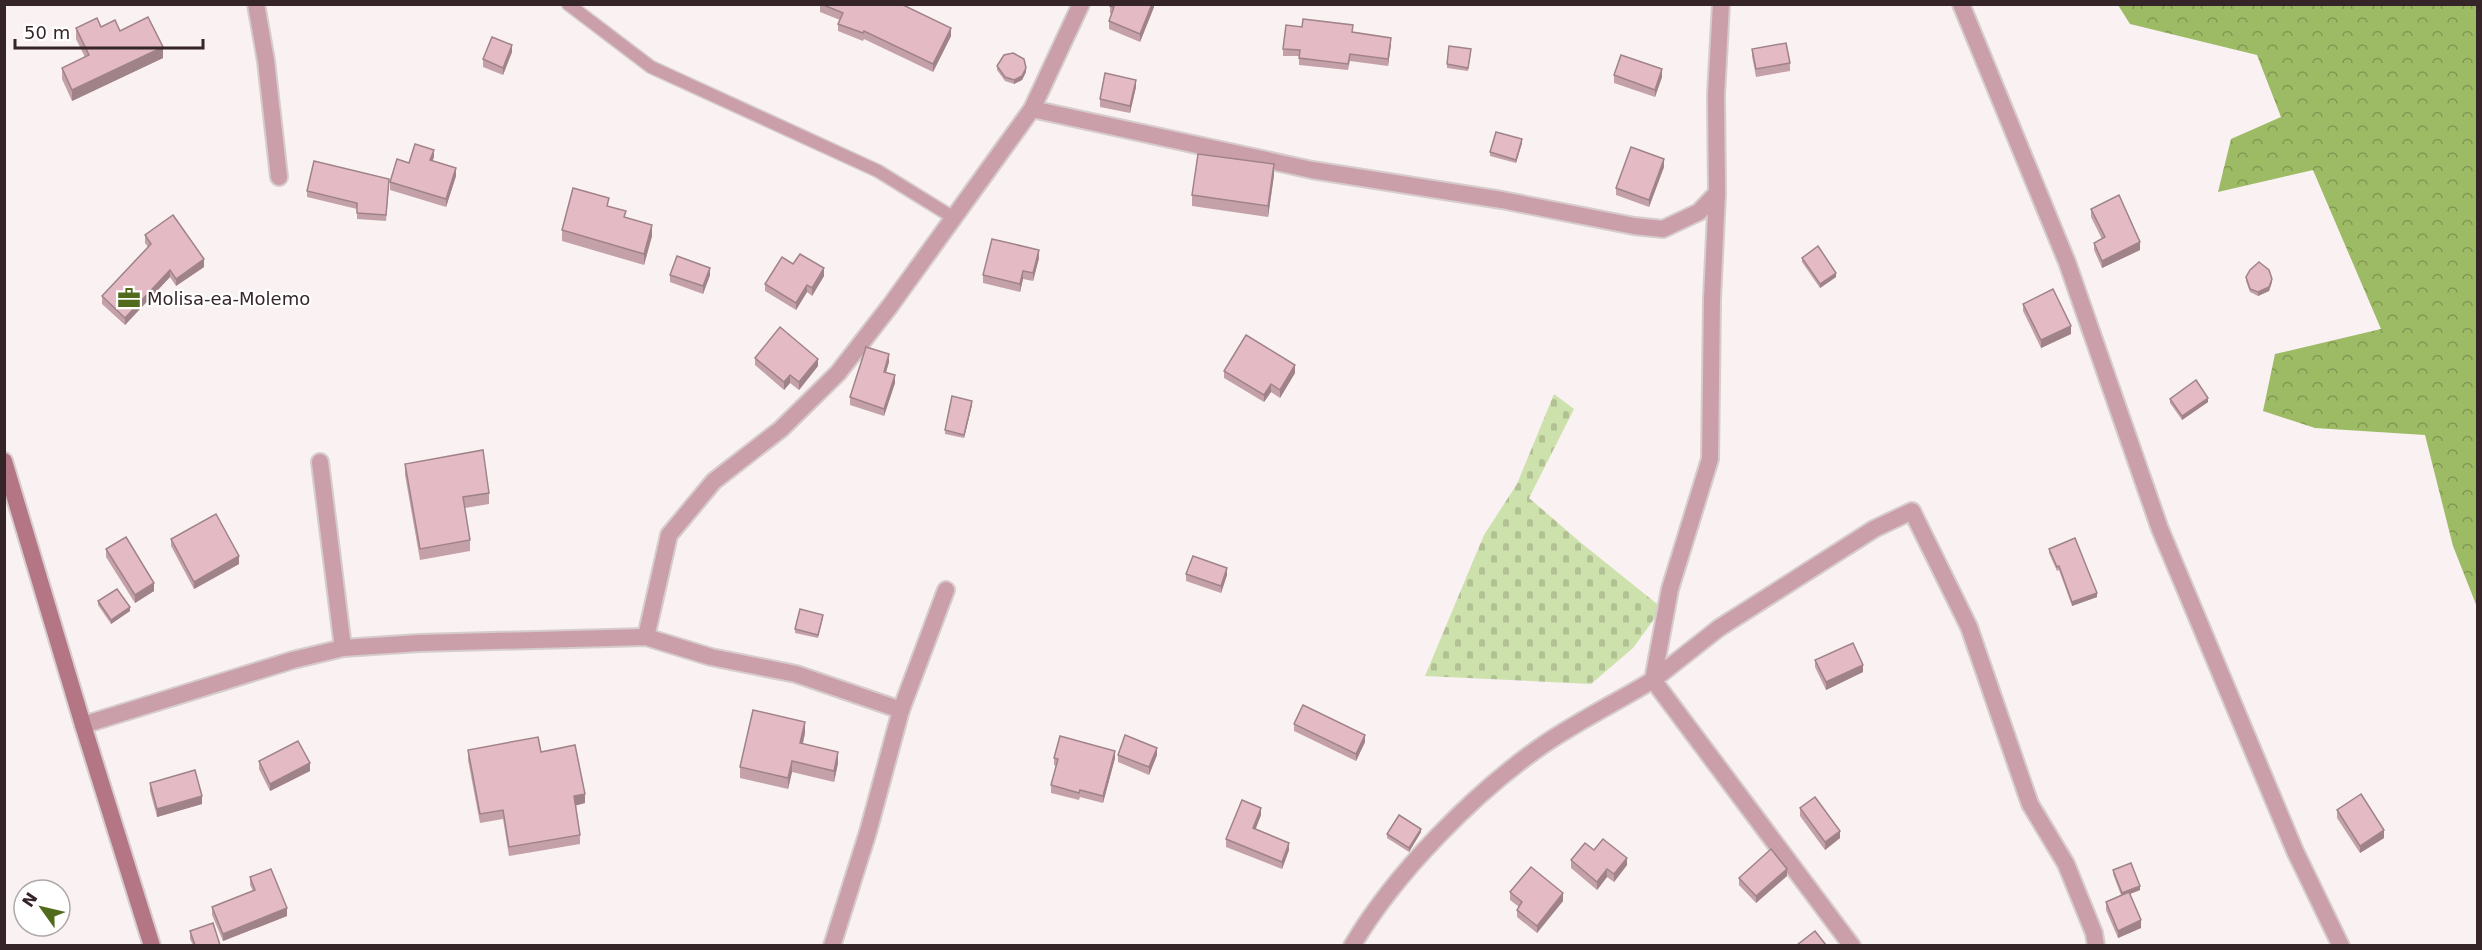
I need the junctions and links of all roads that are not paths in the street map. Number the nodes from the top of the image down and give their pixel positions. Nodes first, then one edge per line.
1 (256, 4) edge
2 (568, 4) edge
3 (1081, 4) edge
4 (1721, 4) edge
5 (1961, 4) edge
6 (1032, 109) junction
7 (279, 177) dead end
8 (1717, 193) junction
9 (954, 218) junction
10 (4, 461) edge
11 (320, 462) dead end
12 (946, 590) dead end
13 (646, 638) junction
14 (343, 648) junction
15 (1653, 680) junction
16 (901, 710) junction
17 (83, 725) junction
18 (152, 945) edge
19 (832, 945) edge
20 (1352, 945) edge
21 (1852, 945) edge
22 (2096, 945) edge
23 (2341, 945) edge

1 - 7 street
2 - 9 lane
3 - 6 street
4 - 8 street
5 - 23 street
6 - 8 street
6 - 9 street
8 - 15 street
9 - 13 street
10 - 17 main road
11 - 14 street
12 - 16 street
13 - 14 street
13 - 16 street
14 - 17 street
15 - 20 street
15 - 21 street
15 - 22 street
16 - 19 street
17 - 18 main road

